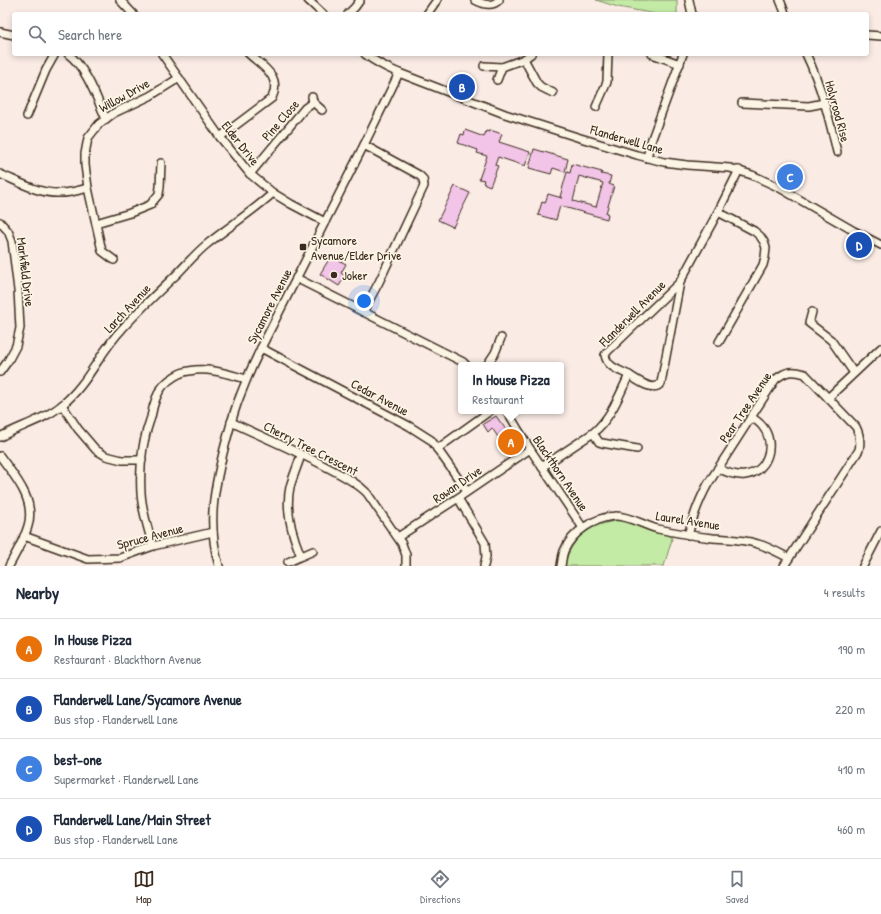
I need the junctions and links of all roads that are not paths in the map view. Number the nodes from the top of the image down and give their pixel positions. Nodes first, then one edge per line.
1 (120, 0) edge
2 (308, 0) edge
3 (360, 0) edge
4 (437, 0) edge
5 (475, 0) edge
6 (500, 0) edge
7 (689, 0) edge
8 (780, 0) edge
9 (131, 12) edge
10 (321, 12) edge
11 (350, 12) edge
12 (428, 12) edge
13 (692, 12) edge
14 (784, 12) edge
15 (0, 32) edge
16 (12, 35) edge
17 (869, 35) edge
18 (881, 36) edge
19 (54, 56) edge
20 (70, 56) edge
21 (163, 56) edge
22 (251, 56) edge
23 (367, 56) edge
24 (528, 56) edge
25 (608, 56) edge
26 (658, 56) edge
27 (682, 56) edge
28 (807, 56) edge
29 (524, 59) junction
30 (680, 64) junction
31 (484, 66) dead end
32 (502, 67) junction
33 (399, 73) junction
34 (179, 78) junction
35 (497, 80) dead end
36 (553, 93) dead end
37 (742, 103) dead end
38 (824, 103) junction
39 (596, 107) dead end
40 (322, 110) dead end
41 (27, 116) dead end
42 (106, 119) junction
43 (220, 137) junction
44 (364, 145) junction
45 (837, 152) dead end
46 (647, 158) junction
47 (161, 163) dead end
48 (739, 170) junction
49 (0, 174) edge
50 (250, 174) junction
51 (88, 188) junction
52 (274, 193) junction
53 (718, 212) junction
54 (0, 222) edge
55 (325, 222) junction
56 (96, 223) junction
57 (881, 245) edge
58 (114, 260) dead end
59 (296, 278) junction
60 (680, 282) junction
61 (363, 312) junction
62 (812, 312) dead end
63 (501, 338) dead end
64 (720, 342) dead end
65 (261, 348) junction
66 (881, 348) edge
67 (463, 362) edge
68 (489, 362) edge
69 (0, 372) edge
70 (854, 373) junction
71 (629, 376) junction
72 (246, 379) junction
73 (828, 398) junction
74 (62, 405) junction
75 (486, 414) edge
76 (509, 414) edge
77 (751, 417) junction
78 (232, 422) junction
79 (593, 433) junction
80 (0, 438) edge
81 (437, 449) junction
82 (530, 449) junction
83 (637, 449) dead end
84 (302, 454) junction
85 (0, 456) edge
86 (142, 460) junction
87 (3, 466) edge
88 (542, 467) junction
89 (718, 468) junction
90 (467, 492) junction
91 (458, 498) junction
92 (583, 528) junction
93 (881, 531) edge
94 (213, 532) junction
95 (688, 535) junction
96 (24, 536) junction
97 (398, 537) junction
98 (153, 546) junction
99 (313, 551) dead end
100 (301, 556) junction
101 (789, 558) junction
102 (288, 562) dead end
103 (9, 566) edge
104 (219, 566) edge
105 (406, 566) edge
106 (484, 566) edge
107 (561, 566) edge
108 (784, 566) edge
109 (863, 566) edge

1 - 9 street
2 - 10 street
3 - 11 street
4 - 12 street
5 - 6 street
7 - 13 street
8 - 14 street
15 - 16 street
17 - 18 street
19 - 41 street
20 - 42 street
21 - 34 street, Elder Drive
22 - 43 street
23 - 33 street, Flanderwell Lane
24 - 29 street
25 - 39 street
26 - 30 street
27 - 30 street
28 - 38 street, Holyrood Rise
29 - 32 street
29 - 36 street
30 - 46 street
31 - 32 street
32 - 35 street
33 - 44 street, Sycamore Avenue
33 - 46 street, Flanderwell Lane
34 - 42 street, Willow Drive
34 - 43 street, Elder Drive
37 - 38 street
38 - 45 street, Holyrood Rise
40 - 50 street, Pine Close
42 - 51 street, Willow Drive
43 - 50 street, Elder Drive
44 - 55 street, Sycamore Avenue
44 - 61 street
46 - 48 street, Flanderwell Lane
47 - 56 street
48 - 53 street, Flanderwell Avenue
48 - 57 street, Flanderwell Lane
49 - 51 street
50 - 52 street, Elder Drive
51 - 56 street, Willow Drive
52 - 55 street, Elder Drive
52 - 74 street, Larch Avenue
53 - 60 street, Flanderwell Avenue
53 - 64 street
54 - 69 street, Markfield Drive
55 - 59 street, Sycamore Avenue
56 - 58 street, Willow Drive
59 - 61 street
59 - 65 street, Sycamore Avenue
60 - 71 street, Flanderwell Avenue
60 - 71 street, Flanderwell Avenue
61 - 67 street
62 - 70 street
63 - 68 street
65 - 72 street, Sycamore Avenue
65 - 81 street, Cedar Avenue
66 - 70 street
70 - 73 street
71 - 79 street
72 - 78 street, Sycamore Avenue
72 - 86 street
73 - 77 street, Pear Tree Avenue
73 - 101 street, Pear Tree Avenue
74 - 80 street, Larch Avenue
74 - 86 street
75 - 81 street
76 - 82 street, Blackthorn Avenue
77 - 89 street, Pear Tree Avenue
77 - 89 street
78 - 84 street, Cherry Tree Crescent
78 - 94 street, Sycamore Avenue
79 - 83 street
79 - 88 street
81 - 90 street, Cedar Avenue
82 - 88 street, Blackthorn Avenue
82 - 90 street, Rowan Drive
84 - 97 street, Cherry Tree Crescent
84 - 100 street
85 - 87 street
86 - 98 street
87 - 96 street
88 - 92 street, Blackthorn Avenue
89 - 95 street, Pear Tree Avenue
90 - 91 street, Rowan Drive
91 - 97 street, Rowan Drive
91 - 106 street
92 - 95 street, Laurel Avenue
92 - 107 street
93 - 109 street
94 - 98 street, Spruce Avenue
94 - 104 street, Sycamore Avenue
95 - 101 street, Laurel Avenue
96 - 98 street, Spruce Avenue
96 - 103 street
97 - 105 street, Cherry Tree Crescent
99 - 100 street
100 - 102 street
101 - 108 street, Pear Tree Avenue

